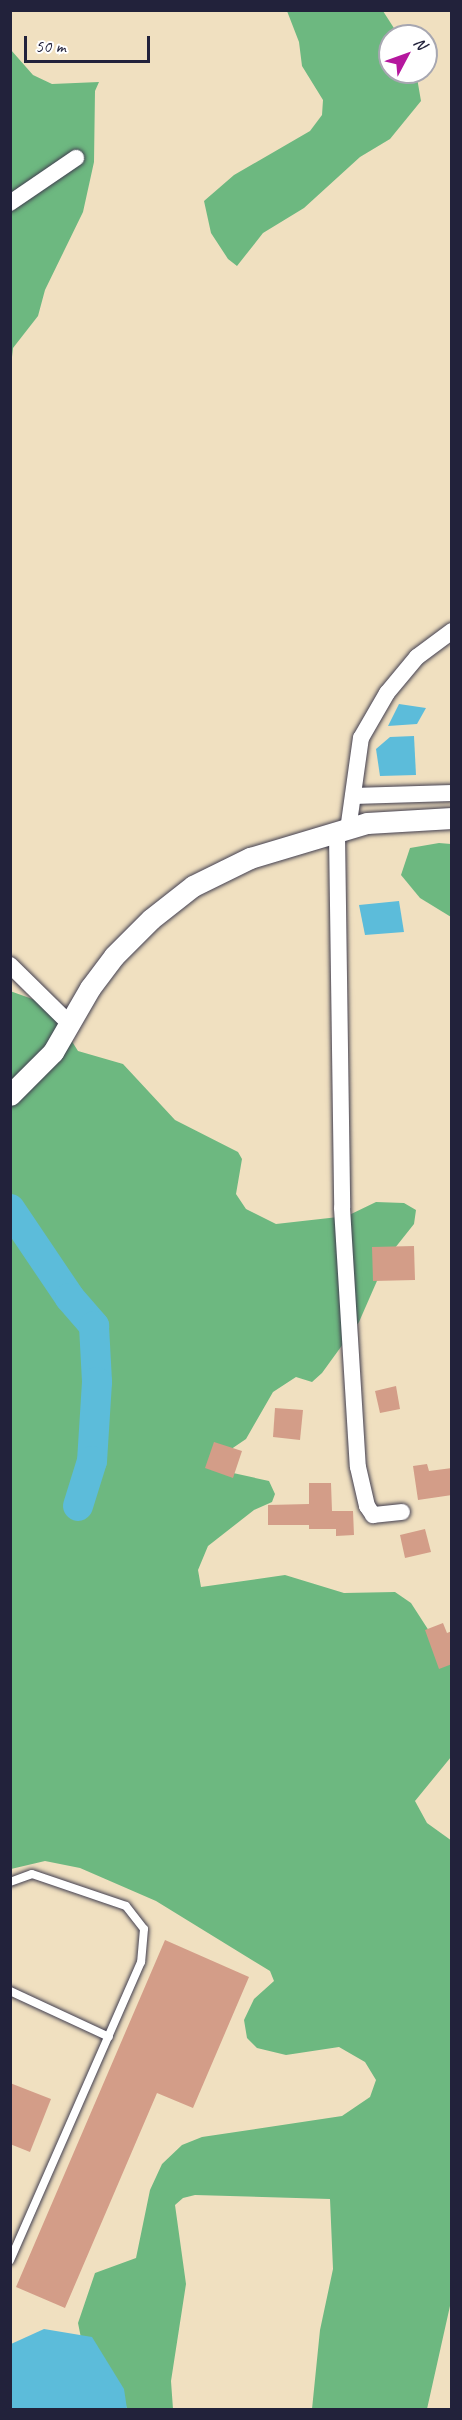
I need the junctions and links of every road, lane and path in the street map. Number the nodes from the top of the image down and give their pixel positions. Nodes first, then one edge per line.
1 (76, 158) dead end
2 (10, 203) edge
3 (452, 631) edge
4 (452, 793) edge
5 (353, 796) junction
6 (452, 818) edge
7 (342, 832) junction
8 (10, 965) edge
9 (69, 1023) junction
10 (10, 1095) edge
11 (402, 1512) dead end
12 (10, 1881) edge
13 (10, 1991) edge
14 (109, 2037) junction
15 (10, 2261) edge

1 - 2 street
3 - 5 street
4 - 5 street
5 - 7 street
6 - 7 street
7 - 9 street
7 - 11 street
8 - 9 street
9 - 10 street
12 - 14 lane
13 - 14 lane
14 - 15 lane

